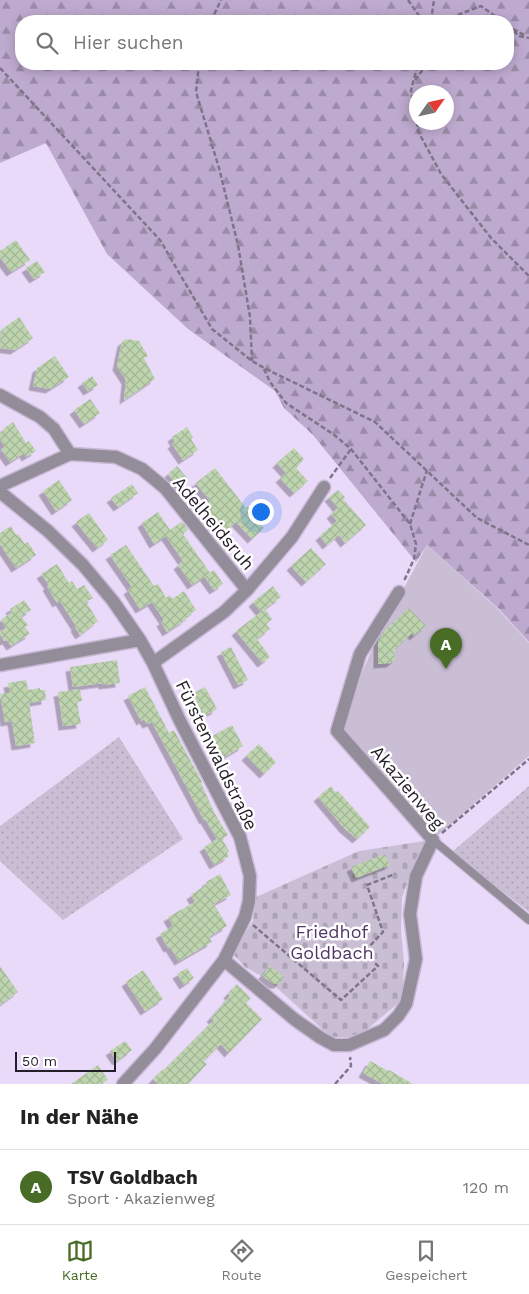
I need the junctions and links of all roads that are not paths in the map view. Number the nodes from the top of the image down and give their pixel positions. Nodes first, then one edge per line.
1 (0, 395) edge
2 (70, 454) junction
3 (0, 486) edge
4 (324, 487) road end
5 (0, 492) edge
6 (247, 590) junction
7 (399, 592) road end
8 (140, 640) junction
9 (153, 663) junction
10 (0, 665) edge
11 (433, 840) junction
12 (529, 920) edge
13 (224, 960) junction
14 (128, 1083) edge

1 - 2 street
2 - 3 street, Adelheidsruh
2 - 6 street, Adelheidsruh
4 - 6 street
5 - 8 street, Fürstenwaldstraße
6 - 9 street
7 - 11 street, Akazienweg
8 - 9 street, Fürstenwaldstraße
8 - 10 street
9 - 13 street, Fürstenwaldstraße
11 - 12 lane
11 - 13 street, Akazienweg
13 - 14 street, Fürstenwaldstraße

